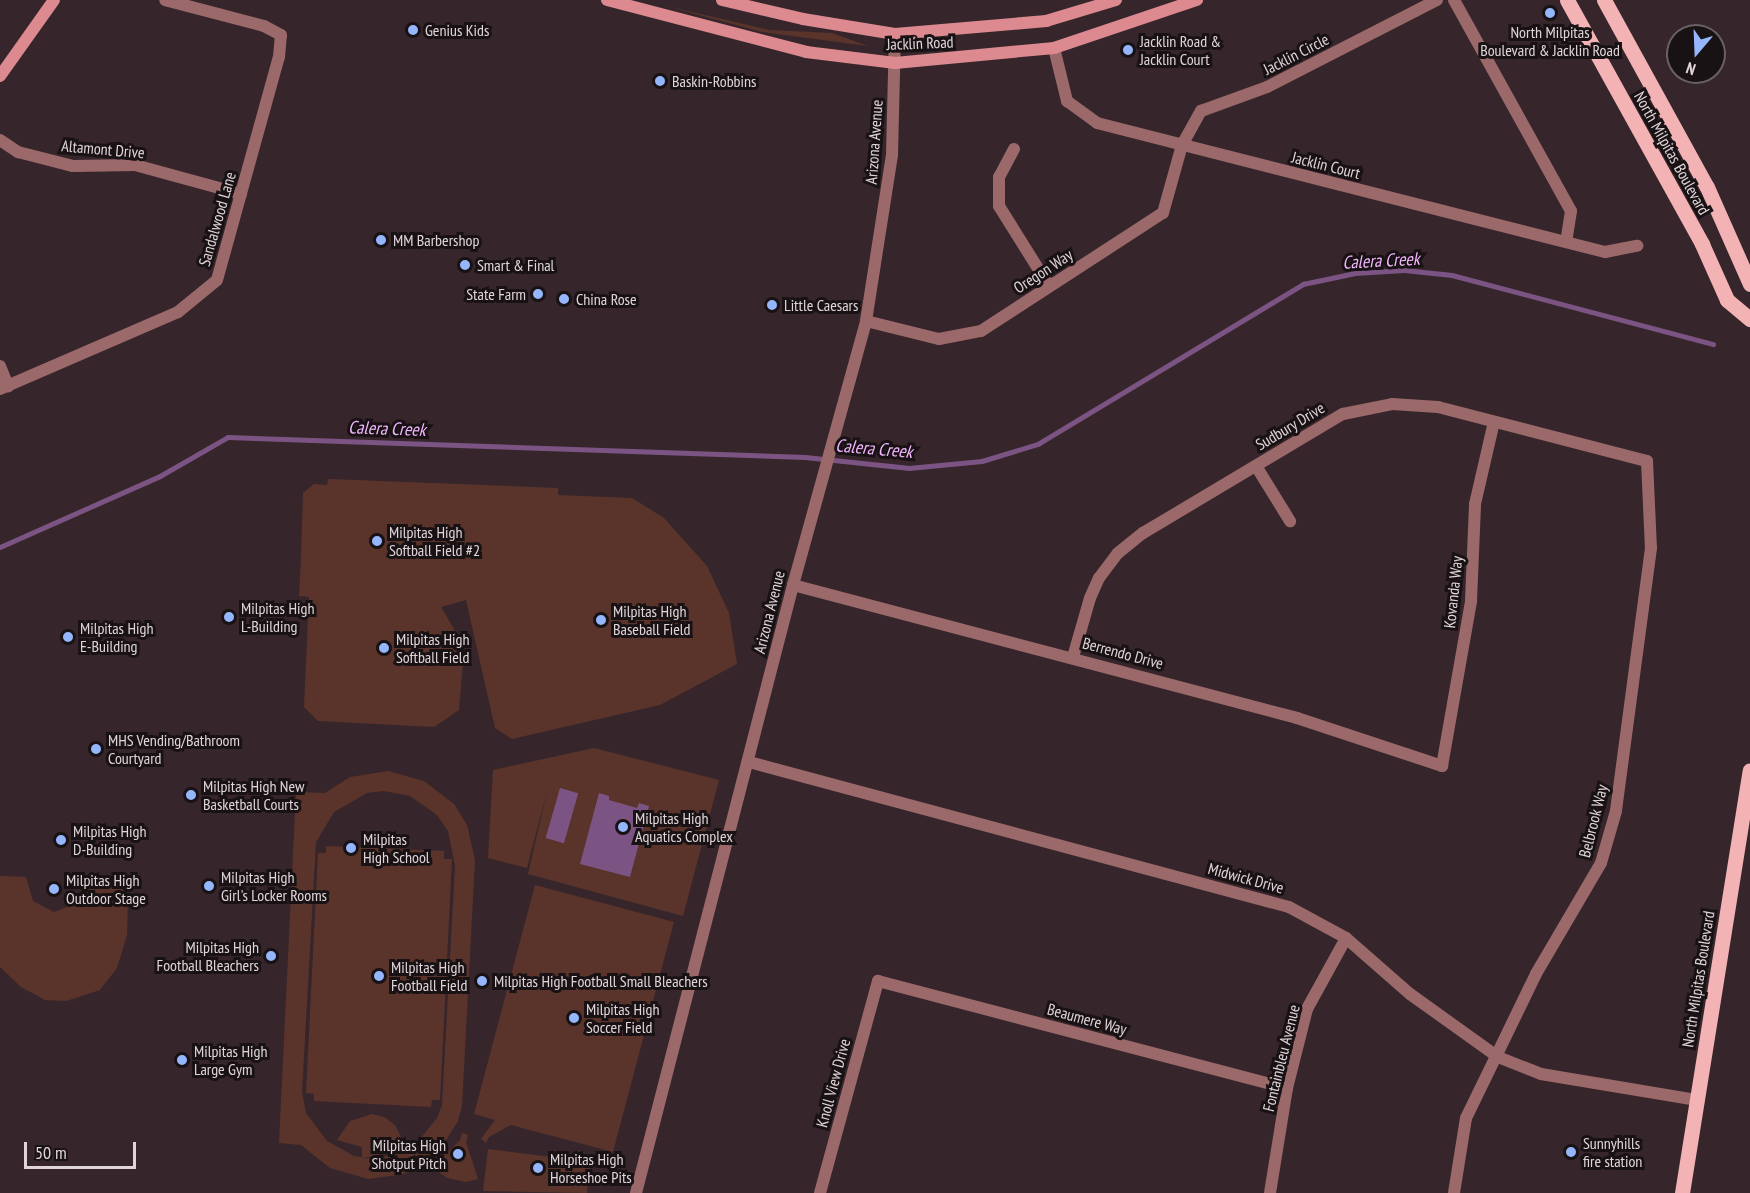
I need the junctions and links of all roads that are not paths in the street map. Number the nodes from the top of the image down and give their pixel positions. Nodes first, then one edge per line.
1 (54, 0) edge
2 (165, 0) edge
3 (607, 0) edge
4 (722, 0) edge
5 (1116, 0) edge
6 (1197, 0) edge
7 (1437, 0) edge
8 (1455, 0) edge
9 (1567, 0) edge
10 (1604, 0) edge
11 (643, 5) edge
12 (895, 34) junction
13 (1054, 48) junction
14 (895, 63) junction
15 (0, 76) edge
16 (0, 140) edge
17 (1182, 145) junction
18 (1014, 149) dead end
19 (241, 194) junction
20 (1566, 242) junction
21 (1637, 246) dead end
22 (1750, 284) edge
23 (1049, 286) junction
24 (1750, 319) edge
25 (866, 321) junction
26 (0, 366) edge
27 (4, 388) edge
28 (1494, 422) junction
29 (1647, 461) joint
30 (1256, 466) junction
31 (1290, 521) dead end
32 (793, 585) junction
33 (1073, 657) junction
34 (748, 762) junction
35 (1442, 766) joint
36 (1750, 770) edge
37 (1346, 938) junction
38 (878, 981) joint
39 (1498, 1057) junction
40 (1287, 1089) junction
41 (1696, 1100) junction
42 (636, 1193) edge
43 (820, 1193) edge
44 (1270, 1193) edge
45 (1454, 1193) edge
46 (1682, 1193) edge

1 - 15 main road
2 - 19 street, Sandalwood Lane
3 - 11 main road, Jacklin Road
4 - 12 main road, Jacklin Road
5 - 12 main road, Jacklin Road
6 - 13 main road, Jacklin Road
7 - 17 street, Jacklin Circle
8 - 20 street
9 - 24 main road, North Milpitas Boulevard
10 - 22 main road, North Milpitas Boulevard
11 - 14 main road, Jacklin Road
12 - 14 street, Arizona Avenue
13 - 14 main road, Jacklin Road
13 - 17 street, Jacklin Court
14 - 25 street, Arizona Avenue
16 - 19 street, Altamont Drive
17 - 20 street, Jacklin Court
17 - 23 street, Oregon Way
18 - 23 street
19 - 27 street, Sandalwood Lane
20 - 21 street, Jacklin Court
23 - 25 street, Oregon Way
25 - 32 street, Arizona Avenue
26 - 27 street
28 - 29 street, Sudbury Drive
28 - 30 street, Sudbury Drive
28 - 35 street, Kovanda Way
29 - 39 street, Belbrook Way
30 - 31 street
30 - 33 street, Sudbury Drive
32 - 33 street, Berrendo Drive
32 - 34 street, Arizona Avenue
33 - 35 street, Berrendo Drive
34 - 37 street, Midwick Drive
34 - 42 street, Arizona Avenue
36 - 41 main road, North Milpitas Boulevard
37 - 39 street, Midwick Drive
37 - 40 street, Fontainbleu Avenue
38 - 40 street, Beaumere Way
38 - 43 street, Knoll View Drive
39 - 41 street, Midwick Drive
39 - 45 street, Belbrook Way
40 - 44 street, Fontainbleu Avenue
41 - 46 main road, North Milpitas Boulevard

